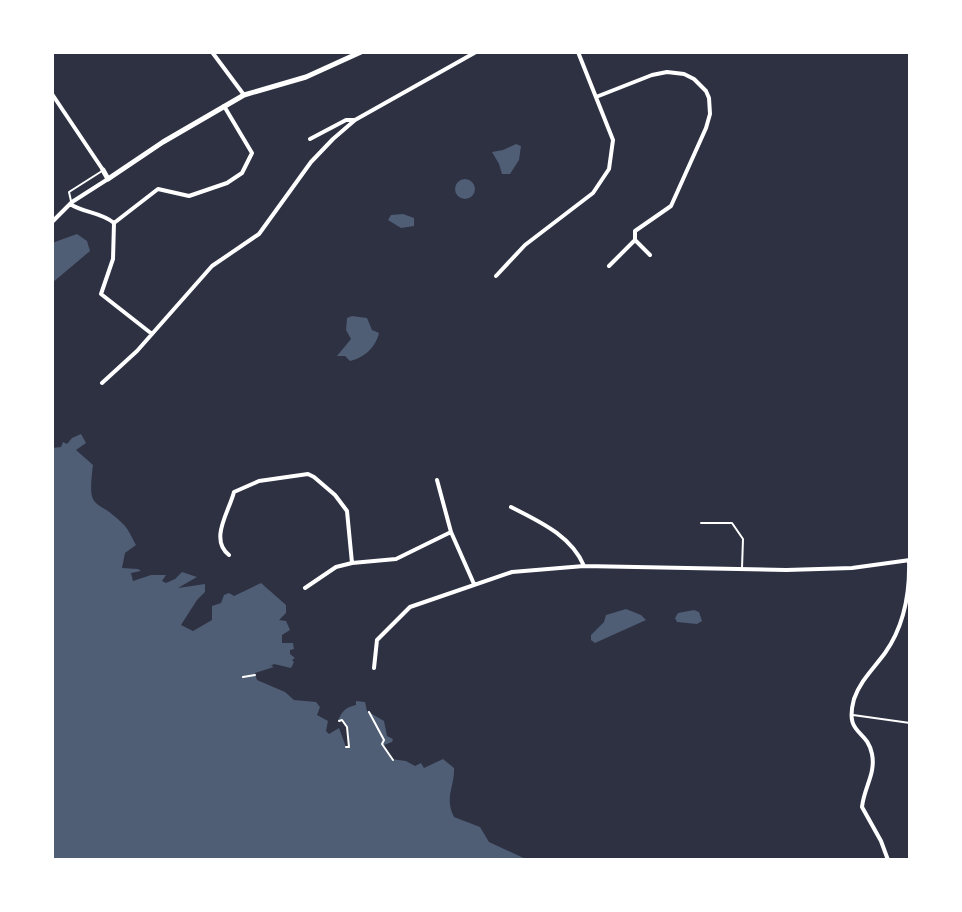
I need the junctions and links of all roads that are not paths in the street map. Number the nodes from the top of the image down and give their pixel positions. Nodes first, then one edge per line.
1 (212, 52) edge
2 (361, 52) edge
3 (476, 52) edge
4 (578, 52) edge
5 (52, 94) edge
6 (244, 95) junction
7 (596, 97) junction
8 (224, 106) junction
9 (355, 120) junction
10 (310, 139) dead end
11 (103, 170) junction
12 (108, 179) junction
13 (71, 203) junction
14 (52, 222) edge
15 (114, 223) junction
16 (635, 240) junction
17 (650, 255) dead end
18 (609, 266) dead end
19 (496, 276) dead end
20 (152, 334) junction
21 (102, 383) dead end
22 (437, 480) dead end
23 (511, 507) dead end
24 (701, 523) dead end
25 (451, 532) junction
26 (229, 555) dead end
27 (910, 560) edge
28 (352, 563) junction
29 (584, 566) junction
30 (742, 570) junction
31 (474, 584) junction
32 (305, 588) dead end
33 (374, 668) dead end
34 (852, 714) junction
35 (910, 723) edge
36 (888, 860) edge

1 - 6 street
2 - 6 street
3 - 9 street
4 - 7 street
5 - 11 street
6 - 8 street
7 - 16 street
7 - 19 street
8 - 12 street
8 - 15 street
9 - 10 street
9 - 20 street
11 - 12 street
11 - 13 lane
12 - 13 street
13 - 14 street
13 - 15 street
15 - 20 street
16 - 17 street
16 - 18 street
20 - 21 street
22 - 25 street
23 - 29 street
24 - 30 lane
25 - 28 street
25 - 31 street
26 - 28 street
27 - 30 street
27 - 34 street
28 - 32 street
29 - 30 street
29 - 31 street
31 - 33 street
34 - 35 lane
34 - 36 street

